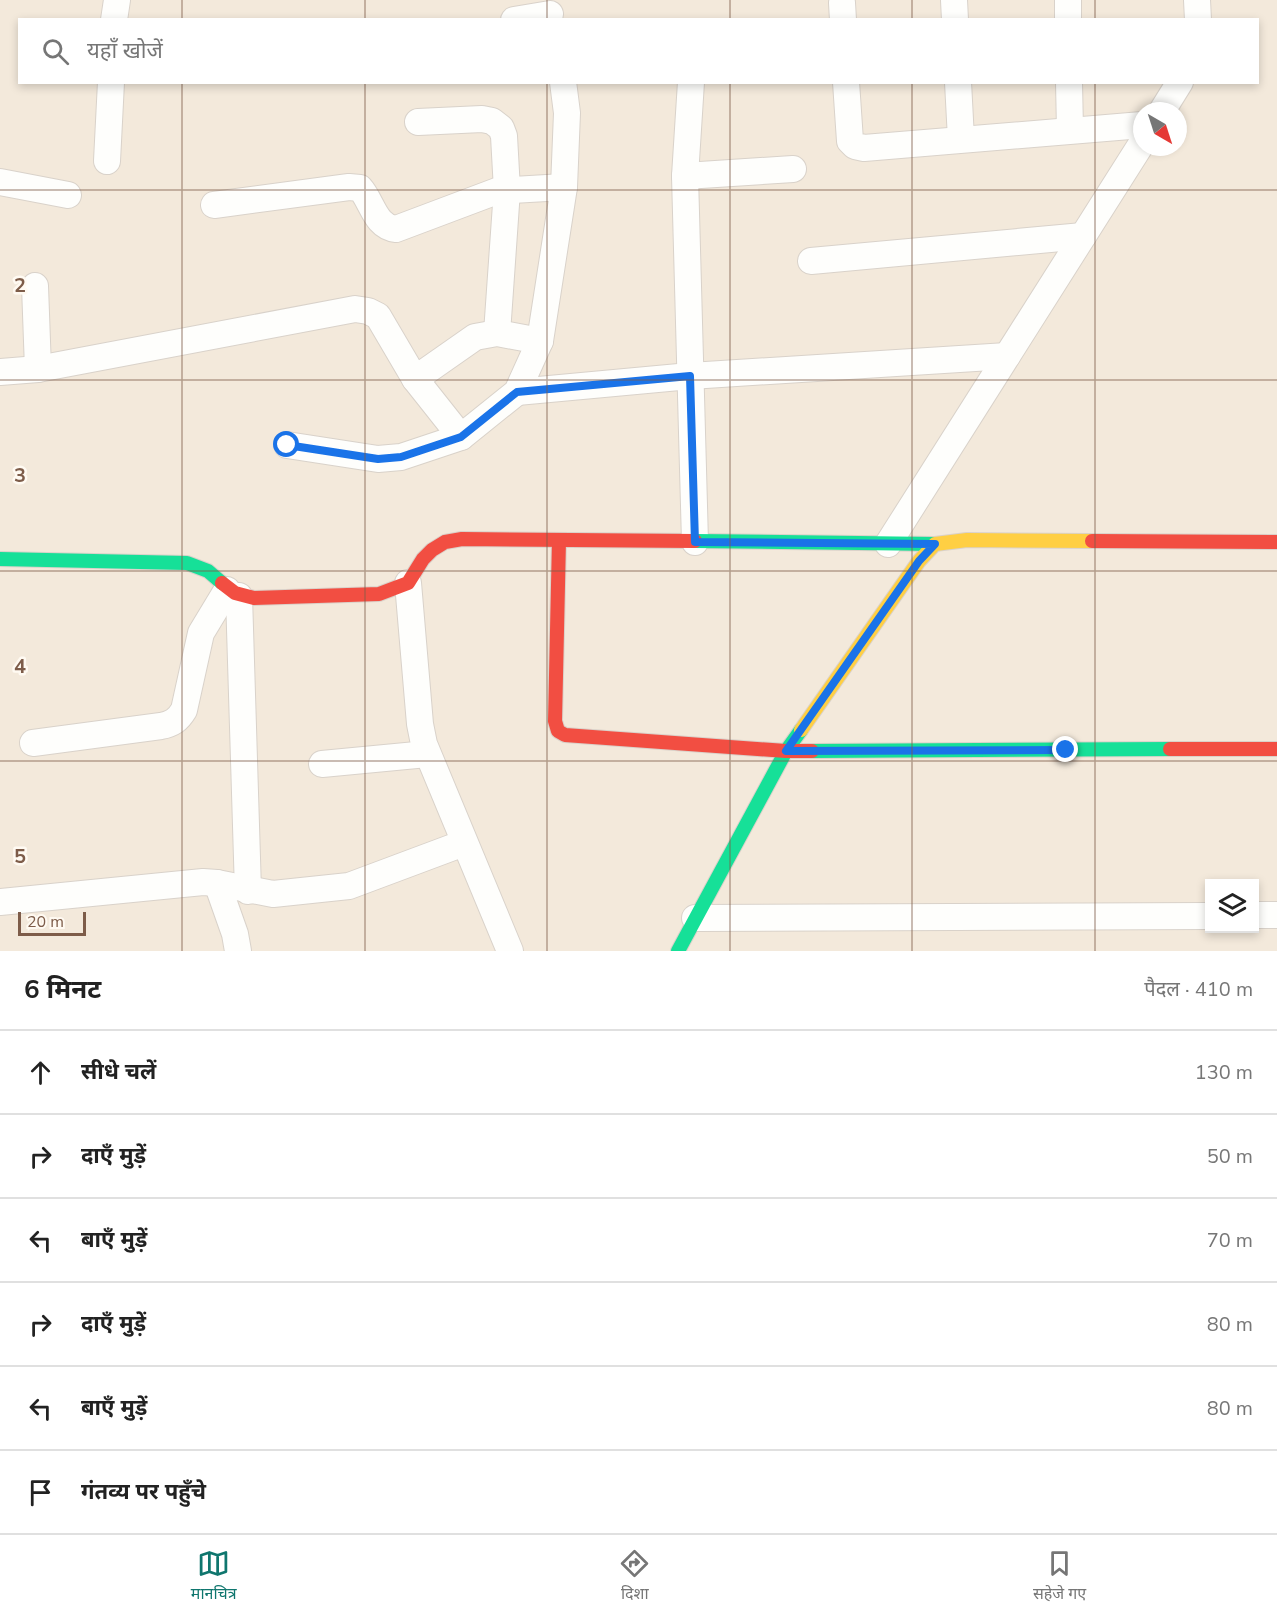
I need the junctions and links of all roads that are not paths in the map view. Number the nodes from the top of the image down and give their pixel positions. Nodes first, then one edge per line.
1 (117, 0) edge
2 (954, 0) edge
3 (1068, 0) edge
4 (1197, 0) edge
5 (549, 11) edge
6 (114, 18) edge
7 (522, 18) edge
8 (955, 18) edge
9 (1068, 18) edge
10 (1198, 18) edge
11 (111, 84) edge
12 (563, 84) edge
13 (691, 84) edge
14 (846, 84) edge
15 (958, 84) edge
16 (1069, 84) edge
17 (1179, 84) edge
18 (1168, 102) edge
19 (418, 122) dead end
20 (1133, 125) edge
21 (1070, 130) junction
22 (961, 139) junction
23 (1134, 156) edge
24 (108, 161) dead end
25 (793, 170) dead end
26 (685, 176) junction
27 (0, 182) edge
28 (564, 187) junction
29 (507, 190) junction
30 (68, 195) dead end
31 (214, 205) dead end
32 (1083, 236) junction
33 (811, 261) dead end
34 (35, 286) dead end
35 (497, 333) junction
36 (540, 341) junction
37 (1007, 356) junction
38 (39, 369) junction
39 (0, 372) edge
40 (690, 376) junction
41 (415, 379) junction
42 (517, 392) junction
43 (461, 437) junction
44 (287, 445) dead end
45 (559, 540) junction
46 (695, 542) junction
47 (1277, 542) edge
48 (888, 544) junction
49 (935, 544) junction
50 (0, 559) edge
51 (408, 583) junction
52 (233, 593) junction
53 (33, 744) dead end
54 (1277, 750) edge
55 (786, 751) junction
56 (427, 754) junction
57 (322, 764) dead end
58 (464, 843) junction
59 (217, 883) junction
60 (248, 891) junction
61 (0, 902) edge
62 (1259, 915) edge
63 (1277, 915) edge
64 (1205, 916) edge
65 (695, 918) junction
66 (238, 951) edge
67 (510, 951) edge
68 (678, 951) edge

1 - 6 street
2 - 8 street
3 - 9 street
4 - 10 street
5 - 7 street
11 - 24 street
12 - 28 street
13 - 26 street
14 - 22 street
15 - 22 street
16 - 21 street
17 - 18 street
19 - 29 street
20 - 21 street
21 - 22 street
23 - 32 street
25 - 26 street
26 - 40 street
27 - 30 street
28 - 29 street
28 - 36 street
29 - 31 street
29 - 35 street
32 - 33 street
32 - 37 street
34 - 38 street
35 - 36 street
35 - 41 street
36 - 42 street
37 - 40 street
37 - 48 street
38 - 39 street
38 - 41 street
40 - 42 street
40 - 46 street
41 - 43 street
42 - 43 street
43 - 44 street
45 - 46 street
45 - 51 street
45 - 55 street
46 - 48 street
47 - 49 street
48 - 49 street
49 - 55 street
50 - 52 street
51 - 52 street
51 - 56 street
52 - 53 street
52 - 60 street
54 - 55 street
55 - 65 street
56 - 57 street
56 - 58 street
58 - 60 street
58 - 67 street
59 - 60 street
59 - 61 street
59 - 66 street
62 - 63 street
64 - 65 street
65 - 68 street

